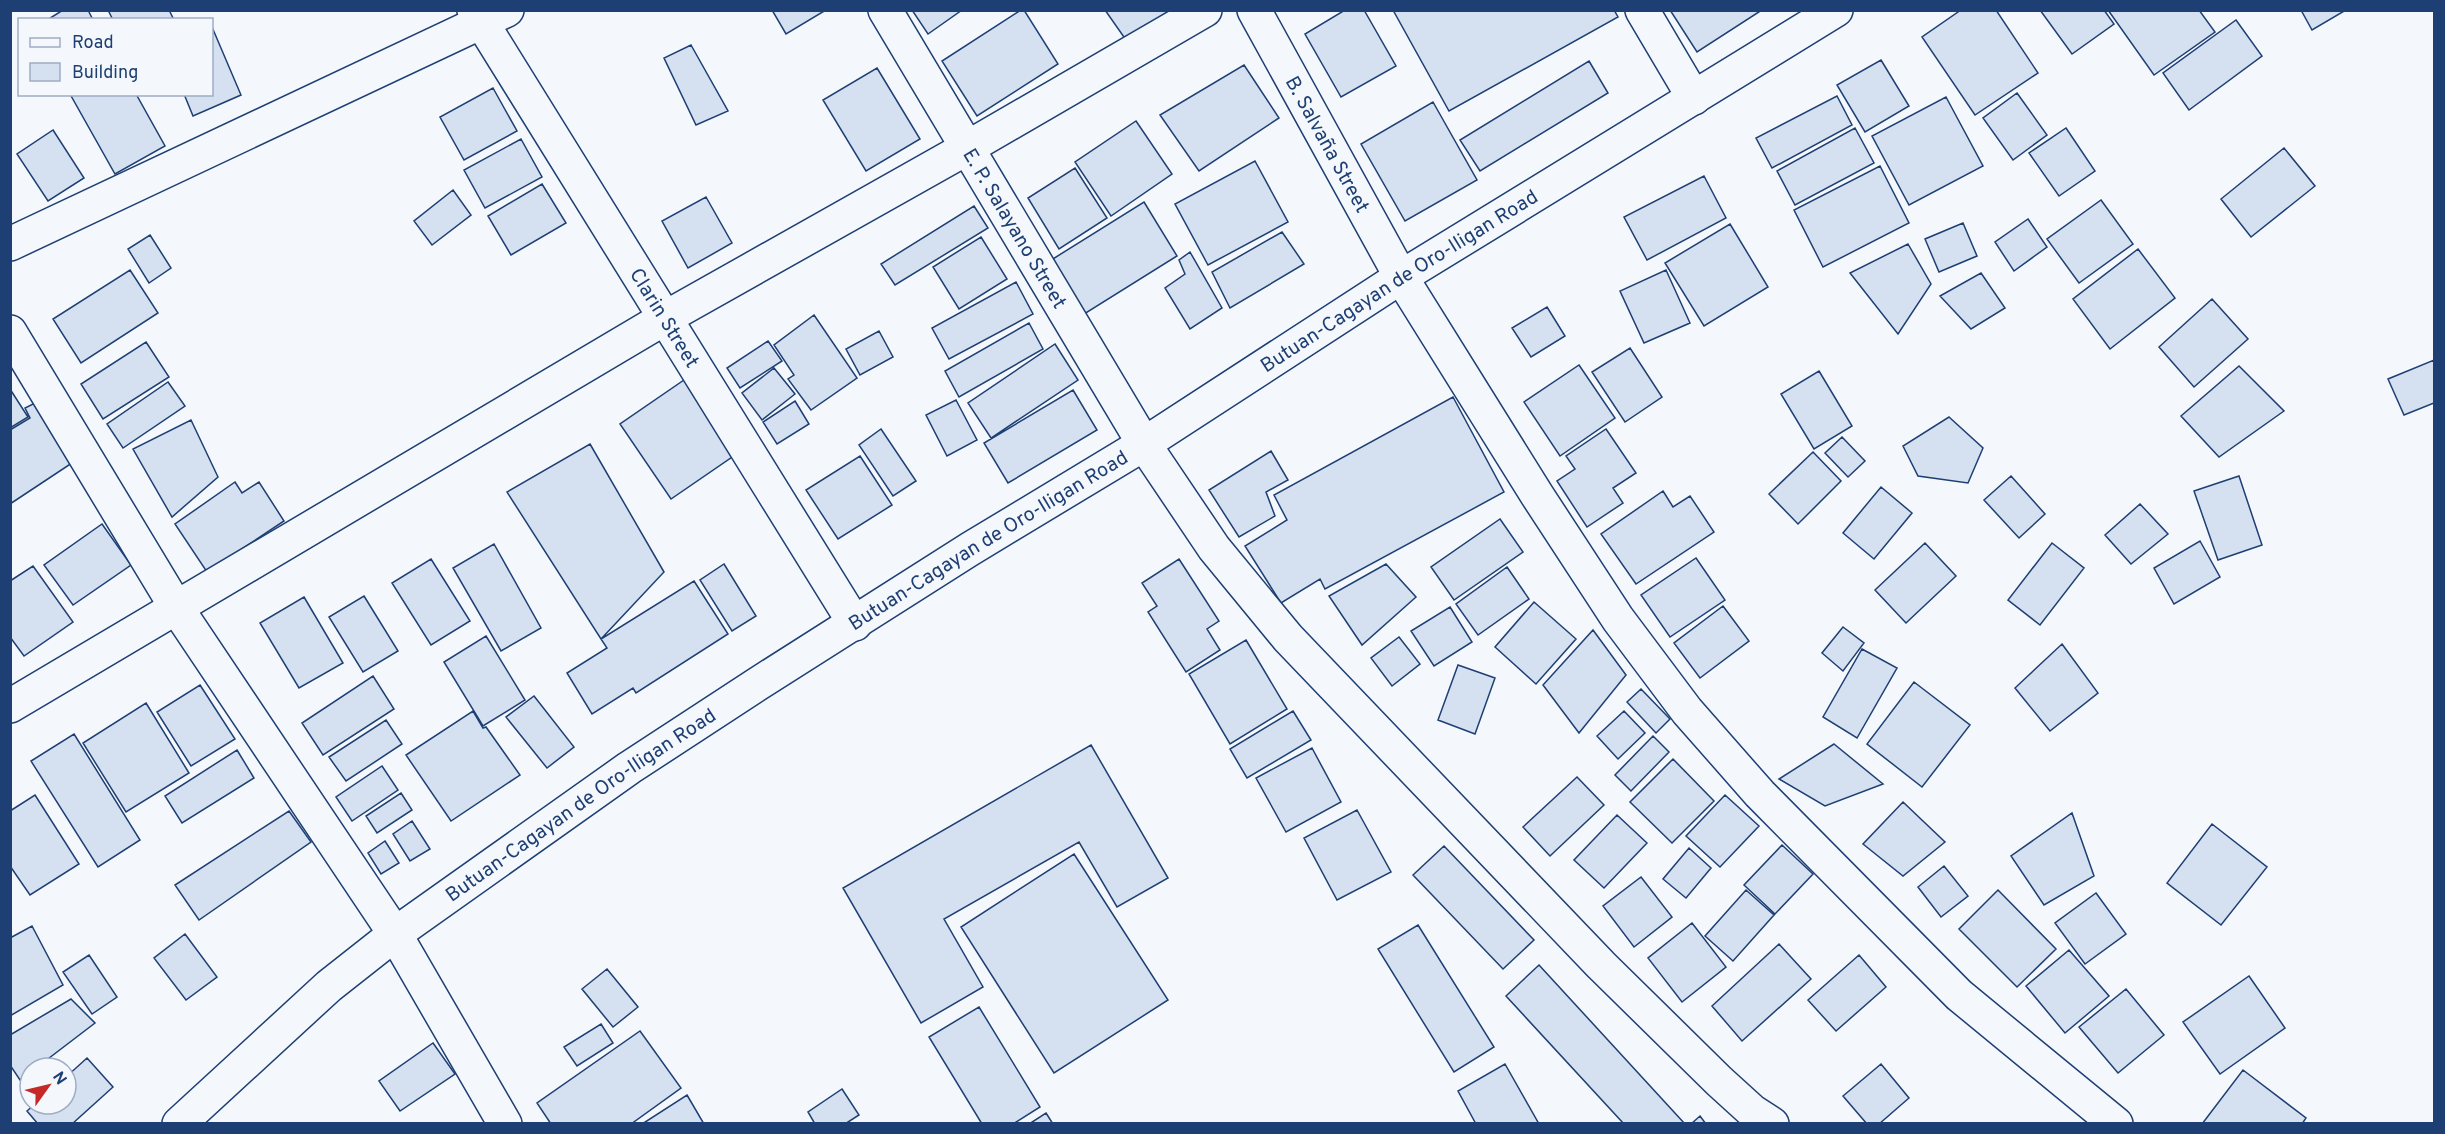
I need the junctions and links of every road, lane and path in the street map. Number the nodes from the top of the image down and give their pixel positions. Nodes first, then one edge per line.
1 (885, 10) edge
2 (1205, 10) edge
3 (1254, 10) edge
4 (1642, 10) edge
5 (1836, 10) edge
6 (488, 15) edge
7 (1694, 98) junction
8 (967, 148) junction
9 (10, 244) edge
10 (1401, 277) junction
11 (664, 318) junction
12 (10, 332) edge
13 (1144, 444) junction
14 (176, 607) junction
15 (855, 624) junction
16 (10, 706) edge
17 (395, 934) junction
18 (179, 1124) edge
19 (505, 1124) edge
20 (1772, 1124) edge
21 (2116, 1124) edge

1 - 8 main road, E. P. Salayano Street
2 - 8 main road
3 - 10 main road, B. Salvaña Street
4 - 7 main road
5 - 7 main road, Butuan-Cagayan de Oro-Iligan Road
6 - 9 main road
6 - 11 main road, Clarin Street
7 - 10 main road, Butuan-Cagayan de Oro-Iligan Road
8 - 11 main road
8 - 13 main road, E. P. Salayano Street
10 - 13 main road, Butuan-Cagayan de Oro-Iligan Road
10 - 21 main road, B. Salvaña Street
11 - 14 main road
11 - 15 main road, Clarin Street
12 - 14 main road
13 - 15 main road, Butuan-Cagayan de Oro-Iligan Road
13 - 20 main road, E. P. Salayano Street
14 - 16 main road
14 - 17 main road
15 - 17 main road, Butuan-Cagayan de Oro-Iligan Road
17 - 18 main road, Butuan-Cagayan de Oro-Iligan Road
17 - 19 main road

